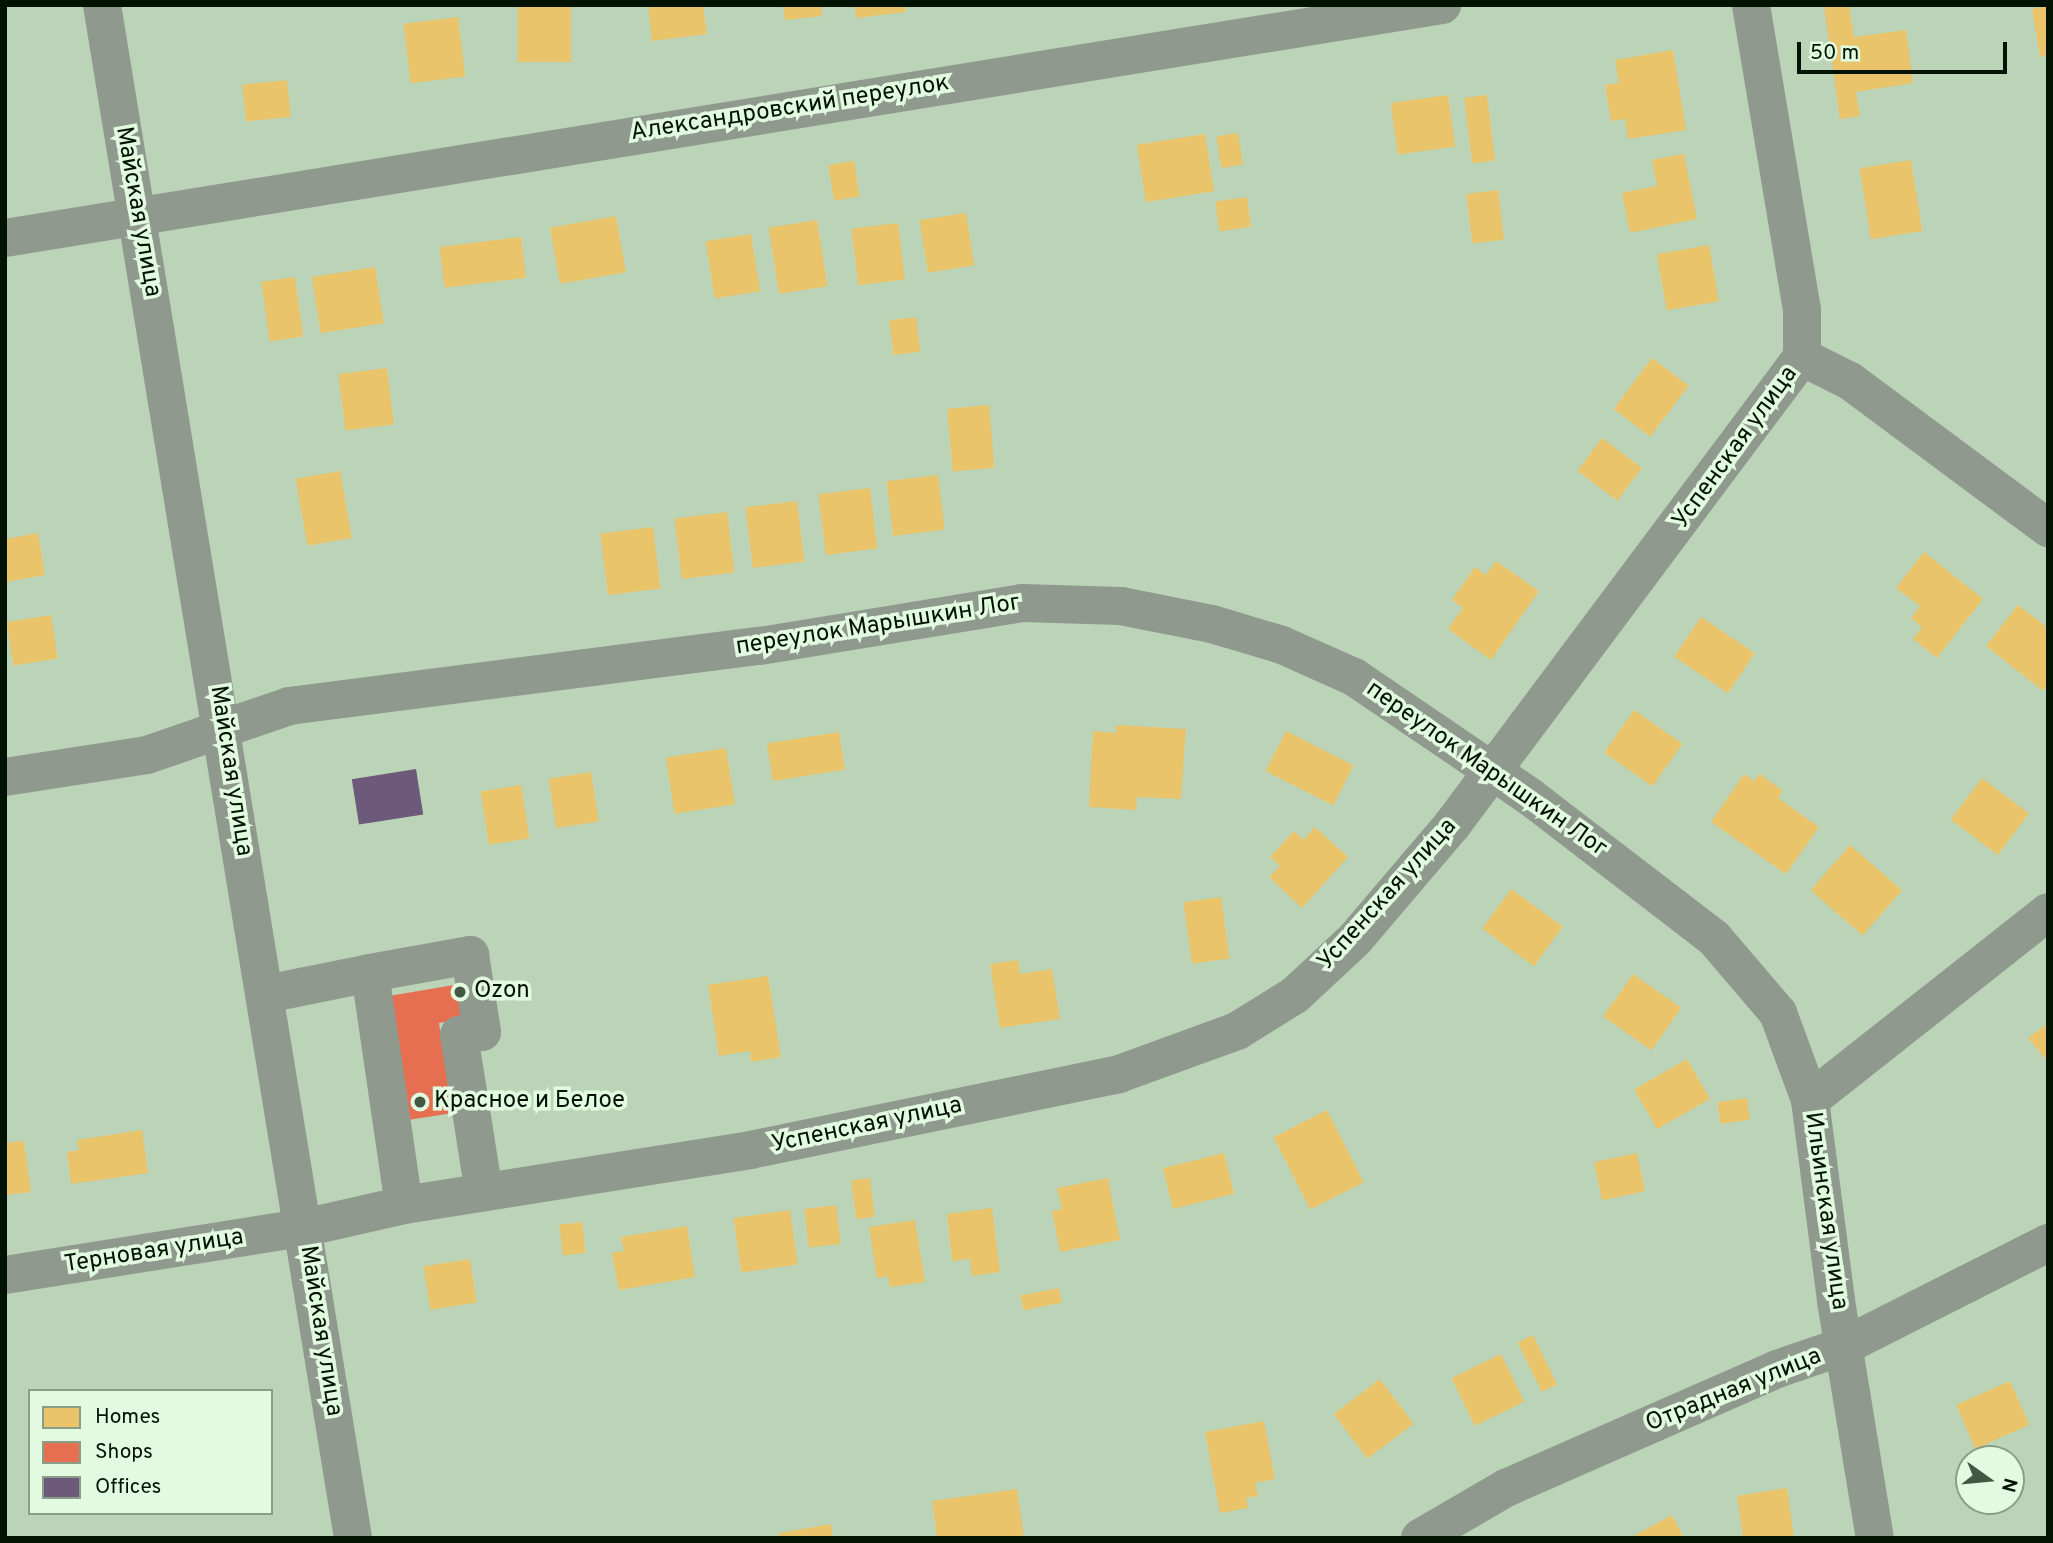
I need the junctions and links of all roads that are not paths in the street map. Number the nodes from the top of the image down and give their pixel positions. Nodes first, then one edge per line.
1 (102, 5) edge
2 (1442, 5) edge
3 (1751, 5) edge
4 (138, 215) junction
5 (5, 237) edge
6 (1802, 357) junction
7 (2048, 528) edge
8 (223, 729) junction
9 (1492, 770) junction
10 (5, 777) edge
11 (2048, 912) edge
12 (370, 973) junction
13 (266, 995) junction
14 (1810, 1100) junction
15 (484, 1192) junction
16 (404, 1205) junction
17 (303, 1228) junction
18 (2048, 1244) edge
19 (5, 1275) edge
20 (1844, 1346) junction
21 (353, 1538) edge
22 (1420, 1538) edge
23 (1875, 1538) edge

1 - 4 street, Майская улица
2 - 4 street, Александровский переулок
3 - 6 street, Успенская улица
4 - 5 street, Александровский переулок
4 - 8 street, Майская улица
6 - 7 street
6 - 9 street, Успенская улица
8 - 9 street, переулок Марышкин Лог
8 - 10 street, переулок Марышкин Лог
8 - 13 street, Майская улица
9 - 14 street, переулок Марышкин Лог
9 - 15 street, Успенская улица
11 - 14 street, Ильинская улица
12 - 13 street
12 - 15 street
12 - 16 street
13 - 17 street, Майская улица
14 - 20 street, Ильинская улица
15 - 16 street, Успенская улица
16 - 17 street, Успенская улица
17 - 19 street, Терновая улица
17 - 21 street, Майская улица
18 - 20 street, Отрадная улица
20 - 22 street, Отрадная улица
20 - 23 street, Ильинская улица

